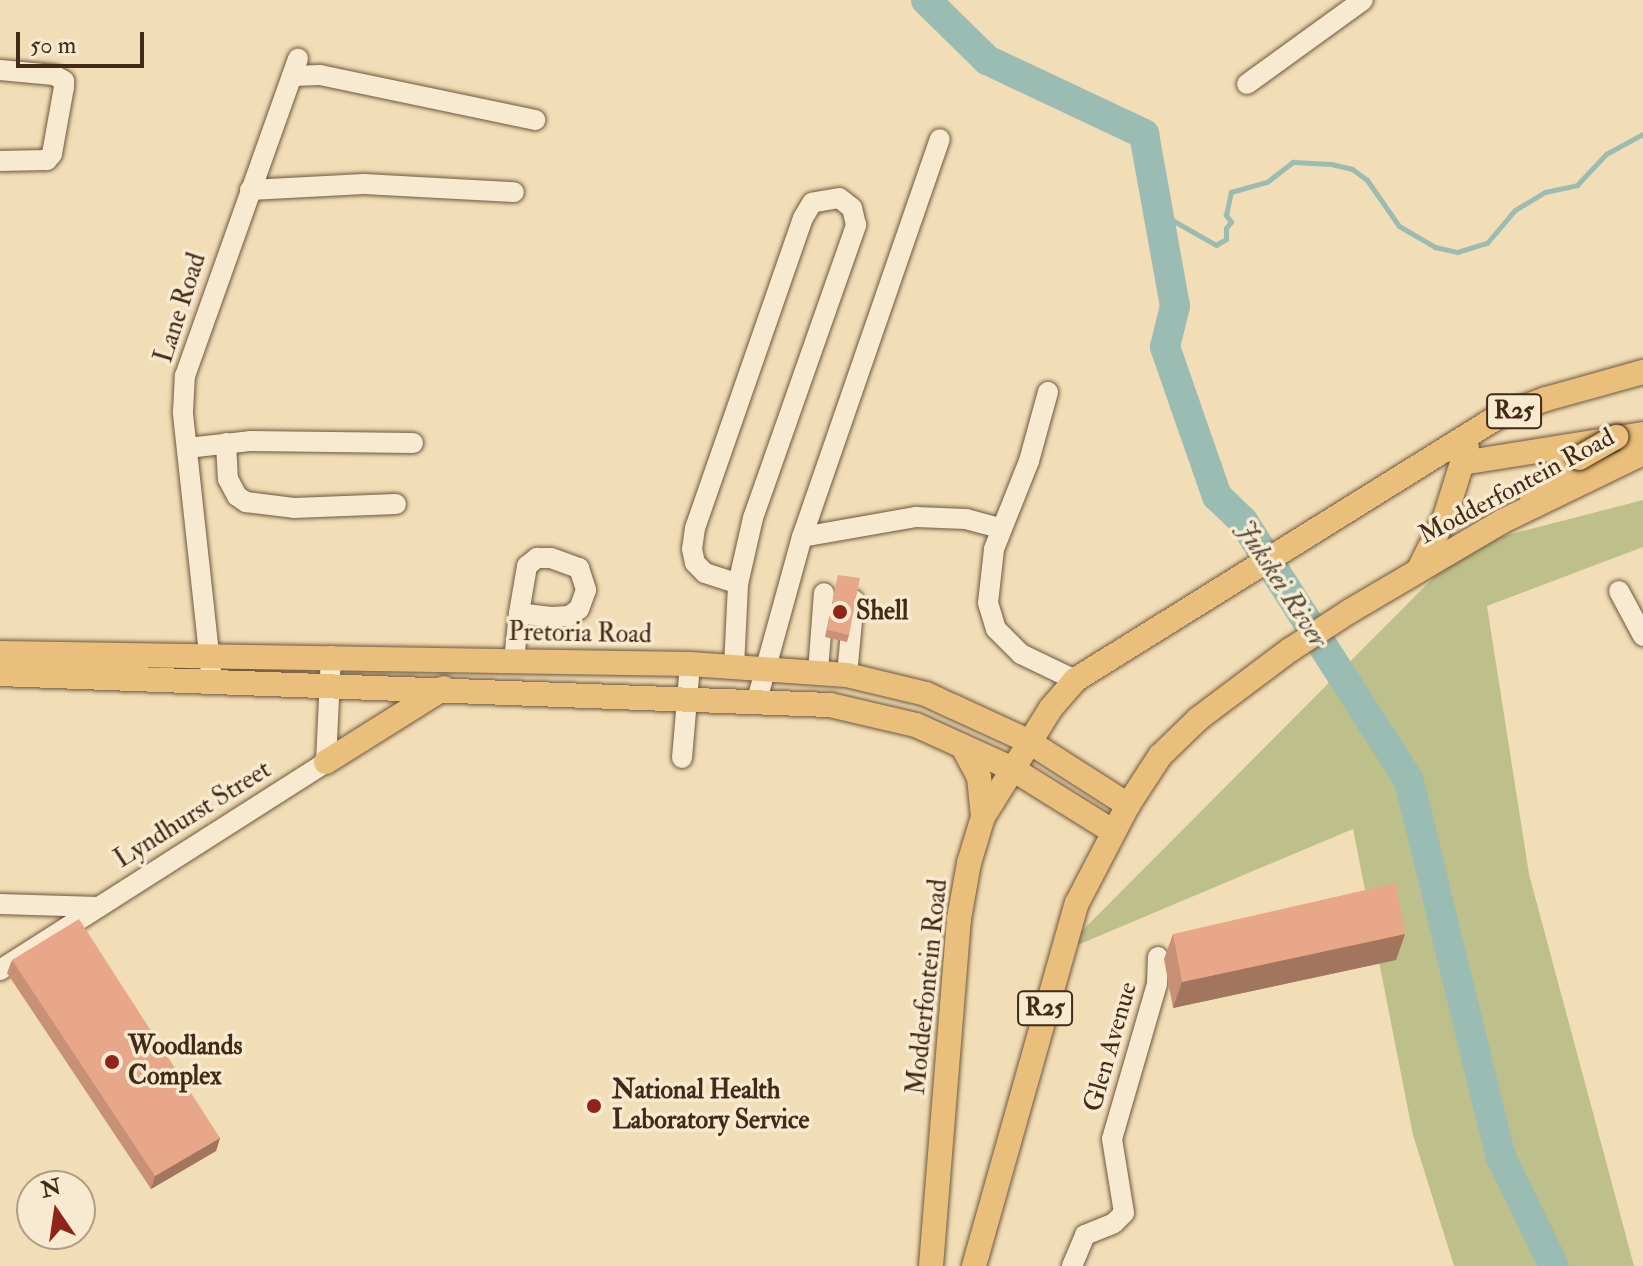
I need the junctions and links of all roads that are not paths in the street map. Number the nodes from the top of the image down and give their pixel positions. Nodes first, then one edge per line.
1 (1363, 0) edge
2 (0, 70) edge
3 (1247, 84) dead end
4 (535, 120) dead end
5 (940, 139) dead end
6 (0, 161) edge
7 (250, 190) junction
8 (514, 192) dead end
9 (1643, 372) edge
10 (1048, 392) dead end
11 (1643, 419) edge
12 (1643, 434) edge
13 (1471, 436) junction
14 (226, 443) junction
15 (413, 443) dead end
16 (187, 448) junction
17 (1643, 453) edge
18 (1462, 463) junction
19 (396, 504) dead end
20 (1503, 521) junction
21 (1000, 528) junction
22 (802, 537) junction
23 (1418, 571) junction
24 (738, 584) junction
25 (787, 588) junction
26 (1619, 591) dead end
27 (854, 600) edge
28 (519, 613) dead end
29 (1643, 636) edge
30 (0, 653) edge
31 (210, 654) junction
32 (331, 656) junction
33 (514, 661) junction
34 (690, 664) junction
35 (734, 667) junction
36 (764, 668) junction
37 (818, 672) junction
38 (0, 674) edge
39 (847, 675) junction
40 (1075, 680) junction
41 (212, 681) junction
42 (330, 686) junction
43 (444, 688) junction
44 (513, 691) junction
45 (686, 697) junction
46 (757, 700) junction
47 (1028, 741) junction
48 (963, 747) junction
49 (682, 758) dead end
50 (326, 762) junction
51 (1011, 768) junction
52 (1128, 805) junction
53 (983, 817) junction
54 (1114, 832) junction
55 (0, 904) edge
56 (98, 907) junction
57 (1158, 957) dead end
58 (0, 970) edge
59 (931, 1266) edge
60 (974, 1266) edge
61 (1072, 1266) edge

1 - 3 street
2 - 6 street
4 - 7 street, Lane Road
5 - 22 street
7 - 8 street
7 - 16 street, Lane Road
9 - 13 main road, Modderfontein Road / R25
10 - 21 street
11 - 20 main road, bridge
12 - 18 main road
13 - 18 main road, Modderfontein Road / R25
13 - 40 main road, Modderfontein Road / R25
14 - 15 street
14 - 16 street
14 - 19 street
16 - 31 street, Lane Road
17 - 20 main road, Modderfontein Road / R25
18 - 23 main road, Modderfontein Road / R25
20 - 23 main road, Modderfontein Road / R25
21 - 22 street
21 - 40 street
22 - 25 street
23 - 52 main road, Modderfontein Road / R25
24 - 24 street
24 - 35 street
25 - 36 street
25 - 37 street
26 - 29 street
27 - 39 street
28 - 33 street
30 - 31 main road, Pretoria Road
31 - 32 main road, Pretoria Road
31 - 41 street, Lane Road
32 - 33 main road, Pretoria Road
32 - 42 street
33 - 34 main road, Pretoria Road
33 - 44 main road
34 - 35 main road, Pretoria Road
34 - 45 street
35 - 36 main road, Pretoria Road
36 - 37 main road, Pretoria Road
36 - 46 street
37 - 39 main road, Pretoria Road
38 - 41 main road
39 - 47 main road, Pretoria Road
40 - 47 main road, Modderfontein Road / R25
41 - 42 main road
42 - 43 main road
42 - 50 street
43 - 44 main road
43 - 50 main road
44 - 45 main road
45 - 46 main road
45 - 49 street
46 - 48 main road
47 - 51 main road, Modderfontein Road / R25
47 - 52 main road, Pretoria Road
48 - 51 main road
48 - 53 main road
50 - 56 street, Lyndhurst Street
51 - 53 main road, Modderfontein Road / R25
51 - 54 main road
52 - 54 main road, Modderfontein Road / R25
53 - 59 main road, Modderfontein Road / R25
54 - 60 main road, Modderfontein Road / R25
55 - 56 street
56 - 58 street, Lyndhurst Street
57 - 61 street, Glen Avenue

